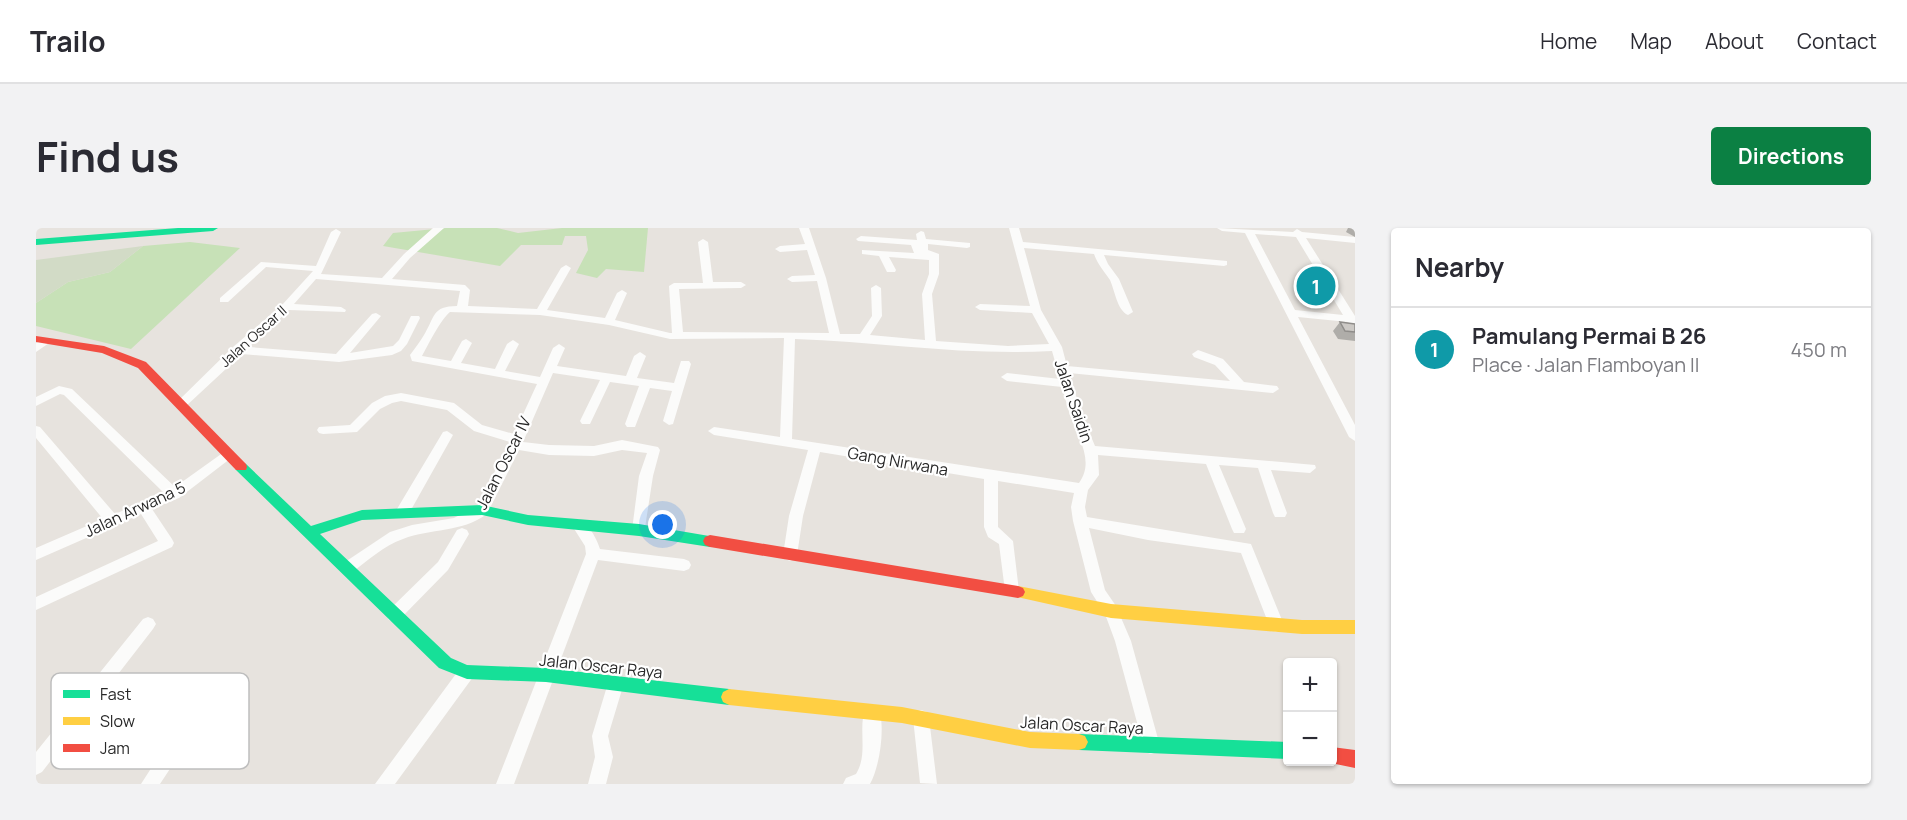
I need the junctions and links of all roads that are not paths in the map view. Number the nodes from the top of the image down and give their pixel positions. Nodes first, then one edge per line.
1 (44, 228) edge
2 (213, 228) edge
3 (439, 228) edge
4 (804, 228) edge
5 (1014, 228) edge
6 (1222, 228) edge
7 (1354, 228) edge
8 (36, 229) edge
9 (1248, 230) edge
10 (336, 232) dead end
11 (1297, 232) edge
12 (1349, 237) edge
13 (861, 239) dead end
14 (36, 242) edge
15 (703, 242) dead end
16 (966, 245) dead end
17 (1019, 245) junction
18 (810, 248) junction
19 (780, 249) dead end
20 (865, 252) dead end
21 (1098, 252) junction
22 (882, 253) junction
23 (919, 255) junction
24 (933, 258) junction
25 (1224, 263) dead end
26 (566, 268) dead end
27 (891, 270) dead end
28 (317, 272) junction
29 (821, 278) junction
30 (792, 279) dead end
31 (385, 281) junction
32 (708, 285) junction
33 (741, 285) dead end
34 (876, 288) dead end
35 (622, 292) dead end
36 (224, 300) dead end
37 (286, 307) junction
38 (980, 307) dead end
39 (462, 309) junction
40 (341, 310) dead end
41 (1036, 310) junction
42 (540, 312) junction
43 (1128, 312) dead end
44 (1291, 313) junction
45 (376, 316) dead end
46 (415, 318) dead end
47 (1354, 321) edge
48 (609, 322) junction
49 (790, 335) junction
50 (678, 336) junction
51 (835, 337) junction
52 (863, 338) junction
53 (39, 342) edge
54 (466, 343) dead end
55 (931, 343) junction
56 (513, 344) dead end
57 (1056, 347) junction
58 (560, 348) dead end
59 (237, 350) junction
60 (1198, 354) dead end
61 (640, 356) dead end
62 (339, 358) junction
63 (685, 364) dead end
64 (454, 366) junction
65 (549, 369) junction
66 (1064, 369) junction
67 (498, 374) junction
68 (607, 377) junction
69 (1007, 377) dead end
70 (543, 381) junction
71 (630, 381) junction
72 (646, 383) junction
73 (1067, 384) junction
74 (1239, 384) junction
75 (678, 388) junction
76 (1272, 389) dead end
77 (36, 402) edge
78 (181, 404) junction
79 (586, 421) dead end
80 (669, 421) dead end
81 (631, 424) dead end
82 (36, 430) edge
83 (323, 430) dead end
84 (714, 431) dead end
85 (1354, 432) edge
86 (447, 435) dead end
87 (516, 442) junction
88 (786, 443) junction
89 (815, 447) junction
90 (1091, 450) junction
91 (229, 455) junction
92 (1210, 459) junction
93 (1263, 465) junction
94 (1310, 468) dead end
95 (991, 476) junction
96 (1082, 489) junction
97 (174, 494) junction
98 (144, 508) junction
99 (482, 510) junction
100 (402, 513) junction
101 (1280, 513) dead end
102 (1080, 520) junction
103 (113, 521) junction
104 (578, 524) junction
105 (1239, 529) dead end
106 (639, 530) junction
107 (310, 532) junction
108 (462, 534) dead end
109 (39, 548) edge
110 (593, 554) junction
111 (789, 555) junction
112 (684, 565) dead end
113 (347, 568) junction
114 (1012, 591) junction
115 (36, 604) edge
116 (1111, 611) junction
117 (394, 615) junction
118 (148, 624) dead end
119 (1276, 625) junction
120 (1355, 627) edge
121 (467, 672) junction
122 (109, 673) edge
123 (546, 675) junction
124 (616, 683) junction
125 (872, 712) junction
126 (921, 718) junction
127 (1151, 746) junction
128 (51, 747) edge
129 (1283, 751) edge
130 (1337, 757) edge
131 (1355, 759) edge
132 (36, 766) edge
133 (160, 769) edge
134 (929, 783) edge
135 (150, 784) edge
136 (384, 784) edge
137 (505, 784) edge
138 (597, 784) edge
139 (852, 784) edge

1 - 8 main road
2 - 14 main road
3 - 31 street
4 - 18 street
5 - 17 street, Jalan Saidin
6 - 9 street
7 - 12 street
9 - 11 street
9 - 44 street
10 - 28 street, Jalan Oscar II
11 - 12 street
11 - 47 street
13 - 23 street
15 - 32 street
16 - 24 street
17 - 21 street
17 - 41 street, Jalan Saidin
18 - 19 street
18 - 29 street
20 - 22 street
21 - 25 street
21 - 43 street
22 - 23 street
22 - 27 street
23 - 24 street
24 - 55 street
26 - 42 street
28 - 31 street
28 - 36 street
28 - 37 street, Jalan Oscar II
29 - 30 street
29 - 51 street
31 - 39 street
32 - 33 street
32 - 50 street
34 - 52 street
35 - 48 street
37 - 40 street
37 - 59 street, Jalan Oscar II
38 - 41 street
39 - 42 street
39 - 64 street
41 - 57 street, Jalan Saidin
42 - 48 street
44 - 47 street
44 - 85 street
45 - 62 street
46 - 62 street
48 - 50 street
49 - 50 street
49 - 51 street
49 - 88 street
51 - 52 street
52 - 55 street
53 - 78 main road, Jalan Oscar Raya
54 - 64 street
55 - 57 street
56 - 67 street
57 - 66 street, Jalan Saidin
58 - 65 street, Jalan Oscar IV
59 - 62 street
59 - 78 street, Jalan Oscar II
60 - 74 street
61 - 71 street
63 - 75 street
64 - 67 street
65 - 68 street
65 - 70 street, Jalan Oscar IV
66 - 73 street, Jalan Saidin
66 - 74 street
67 - 70 street
68 - 71 street
68 - 79 street
69 - 73 street
70 - 87 street, Jalan Oscar IV
71 - 72 street
72 - 75 street
72 - 81 street
73 - 90 street, Jalan Saidin
74 - 76 street
75 - 80 street
77 - 97 street
78 - 91 main road, Jalan Oscar Raya
82 - 103 street
83 - 87 street
84 - 88 street, Gang Nirwana
86 - 100 street
87 - 99 street, Jalan Oscar IV
87 - 106 street
88 - 89 street, Gang Nirwana
89 - 95 street, Gang Nirwana
89 - 111 street
90 - 92 street
90 - 96 street, Jalan Saidin
91 - 97 street, Jalan Arwana 5
91 - 107 main road, Jalan Oscar Raya
92 - 93 street
92 - 105 street
93 - 94 street
93 - 101 street
95 - 96 street, Gang Nirwana
95 - 114 street
96 - 102 street, Jalan Saidin
97 - 98 street, Jalan Arwana 5
98 - 103 street, Jalan Arwana 5
98 - 115 street
99 - 100 main road
99 - 104 main road
99 - 113 street, Jalan Oscar IV
100 - 107 main road
102 - 116 street, Jalan Saidin
102 - 119 street
103 - 109 street, Jalan Arwana 5
104 - 106 main road
104 - 110 street
106 - 111 main road
107 - 113 main road, Jalan Oscar Raya
108 - 117 street
110 - 112 street
110 - 123 street
111 - 114 main road
113 - 117 main road, Jalan Oscar Raya
114 - 116 main road
116 - 119 main road
116 - 127 street, Jalan Saidin
117 - 121 main road, Jalan Oscar Raya
118 - 122 street
119 - 120 main road
121 - 123 main road, Jalan Oscar Raya
121 - 136 street
123 - 124 main road, Jalan Oscar Raya
123 - 137 street
124 - 125 main road, Jalan Oscar Raya
124 - 138 street
125 - 126 main road, Jalan Oscar Raya
125 - 139 street
126 - 127 main road, Jalan Oscar Raya
126 - 134 street
127 - 129 main road, Jalan Oscar Raya
128 - 132 street
130 - 131 main road
133 - 135 street

